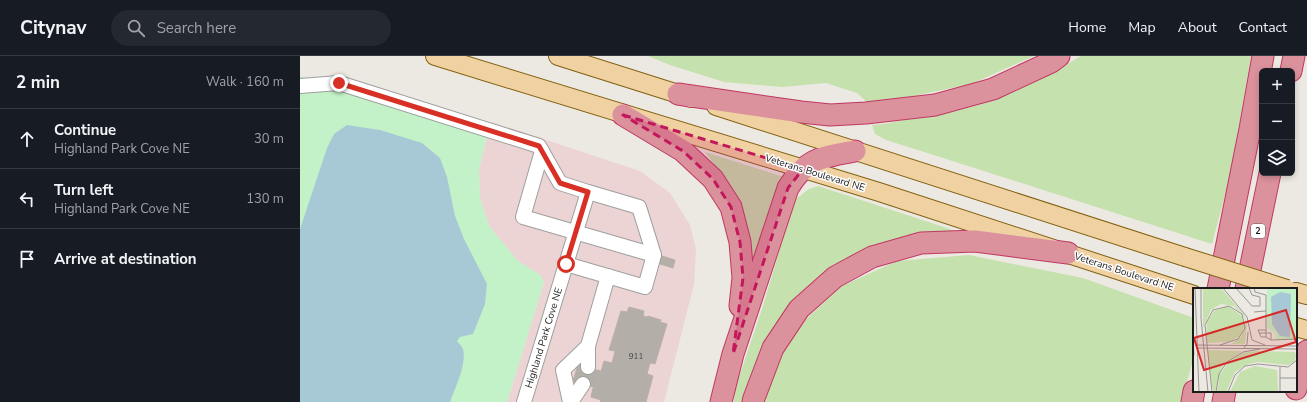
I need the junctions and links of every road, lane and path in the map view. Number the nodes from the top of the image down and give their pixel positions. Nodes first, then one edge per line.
1 (435, 56) edge
2 (558, 56) edge
3 (1060, 56) edge
4 (1262, 56) edge
5 (1294, 56) edge
6 (1292, 68) edge
7 (300, 86) edge
8 (678, 94) junction
9 (623, 115) junction
10 (542, 151) junction
11 (855, 151) junction
12 (803, 169) junction
13 (535, 175) junction
14 (1269, 176) edge
15 (560, 183) junction
16 (588, 192) junction
17 (576, 233) junction
18 (1068, 253) junction
19 (654, 255) junction
20 (566, 264) junction
21 (608, 276) junction
22 (1218, 288) edge
23 (1246, 288) edge
24 (1284, 288) edge
25 (1297, 292) edge
26 (1193, 295) edge
27 (1307, 295) edge
28 (1297, 327) edge
29 (1307, 330) edge
30 (588, 346) junction
31 (1307, 351) edge
32 (733, 354) junction
33 (588, 368) dead end
34 (583, 384) dead end
35 (1297, 386) edge
36 (1194, 392) edge
37 (1225, 392) edge
38 (1295, 392) edge
39 (524, 402) edge
40 (571, 402) edge
41 (721, 402) edge
42 (753, 402) edge
43 (1192, 402) edge
44 (1223, 402) edge
45 (1292, 402) edge

1 - 9 main road, Veterans Boulevard NE
2 - 8 main road
3 - 8 highway
4 - 22 highway
5 - 6 highway
7 - 10 lane
8 - 11 main road
9 - 12 main road, Veterans Boulevard NE
9 - 32 highway
10 - 13 lane
10 - 15 lane
11 - 12 highway
11 - 24 main road, bridge
12 - 18 main road, Veterans Boulevard NE
12 - 32 highway
13 - 15 lane
13 - 17 lane
14 - 23 highway, 2
15 - 16 lane
16 - 17 lane, Highland Park Cove NE
16 - 19 lane
17 - 19 lane
17 - 20 lane, Highland Park Cove NE
18 - 26 main road, Veterans Boulevard NE
18 - 42 highway
19 - 21 lane
20 - 21 lane
20 - 39 lane, Highland Park Cove NE
21 - 30 lane
25 - 27 main road
28 - 29 main road
30 - 33 lane
30 - 40 lane
31 - 35 highway
32 - 41 highway
34 - 40 lane
36 - 43 highway
37 - 44 highway
38 - 45 highway

